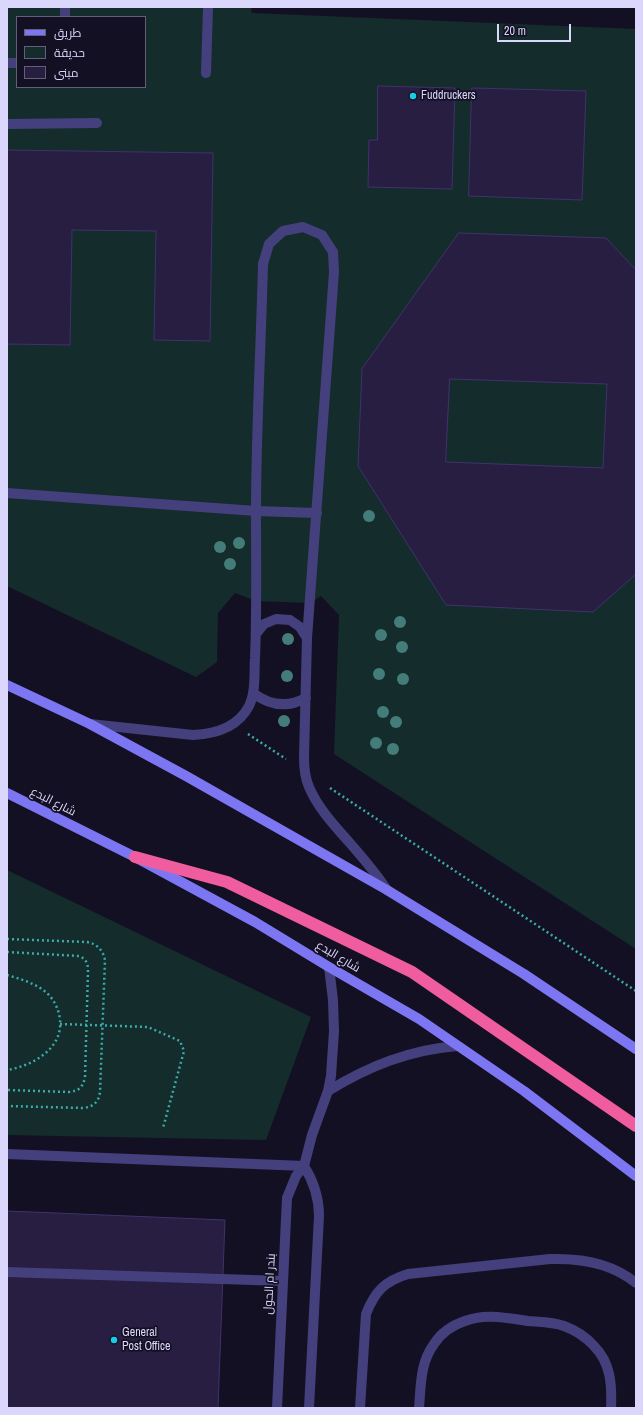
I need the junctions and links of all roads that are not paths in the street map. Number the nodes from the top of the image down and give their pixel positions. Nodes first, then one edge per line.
1 (208, 7) edge
2 (206, 73) dead end
3 (97, 123) dead end
4 (7, 124) edge
5 (7, 493) edge
6 (256, 511) junction
7 (317, 513) junction
8 (256, 634) junction
9 (307, 638) junction
10 (7, 686) edge
11 (253, 693) junction
12 (306, 698) junction
13 (90, 724) junction
14 (7, 793) edge
15 (135, 857) junction
16 (387, 890) junction
17 (329, 967) junction
18 (457, 1046) junction
19 (636, 1049) edge
20 (328, 1091) junction
21 (636, 1126) edge
22 (7, 1154) edge
23 (304, 1166) junction
24 (636, 1176) edge
25 (7, 1272) edge
26 (283, 1281) junction
27 (636, 1283) edge
28 (277, 1408) edge
29 (309, 1408) edge
30 (360, 1408) edge
31 (420, 1408) edge
32 (611, 1408) edge

1 - 2 street
3 - 4 street
5 - 6 street
6 - 7 street
6 - 7 street
6 - 8 street
7 - 9 street
8 - 9 street
8 - 11 street
9 - 12 street
10 - 13 main road
11 - 12 street
11 - 13 street
12 - 16 street
13 - 16 main road
14 - 15 main road, شارع البدع
15 - 17 main road, شارع البدع
15 - 21 highway
16 - 19 main road
17 - 18 main road, شارع البدع
17 - 20 street, بندر ام الحول
18 - 20 street
18 - 24 main road, شارع البدع
20 - 23 street, بندر ام الحول
22 - 23 street
23 - 26 street, بندر ام الحول
23 - 29 street
25 - 26 street
26 - 28 street, بندر ام الحول
27 - 30 street
31 - 32 street

